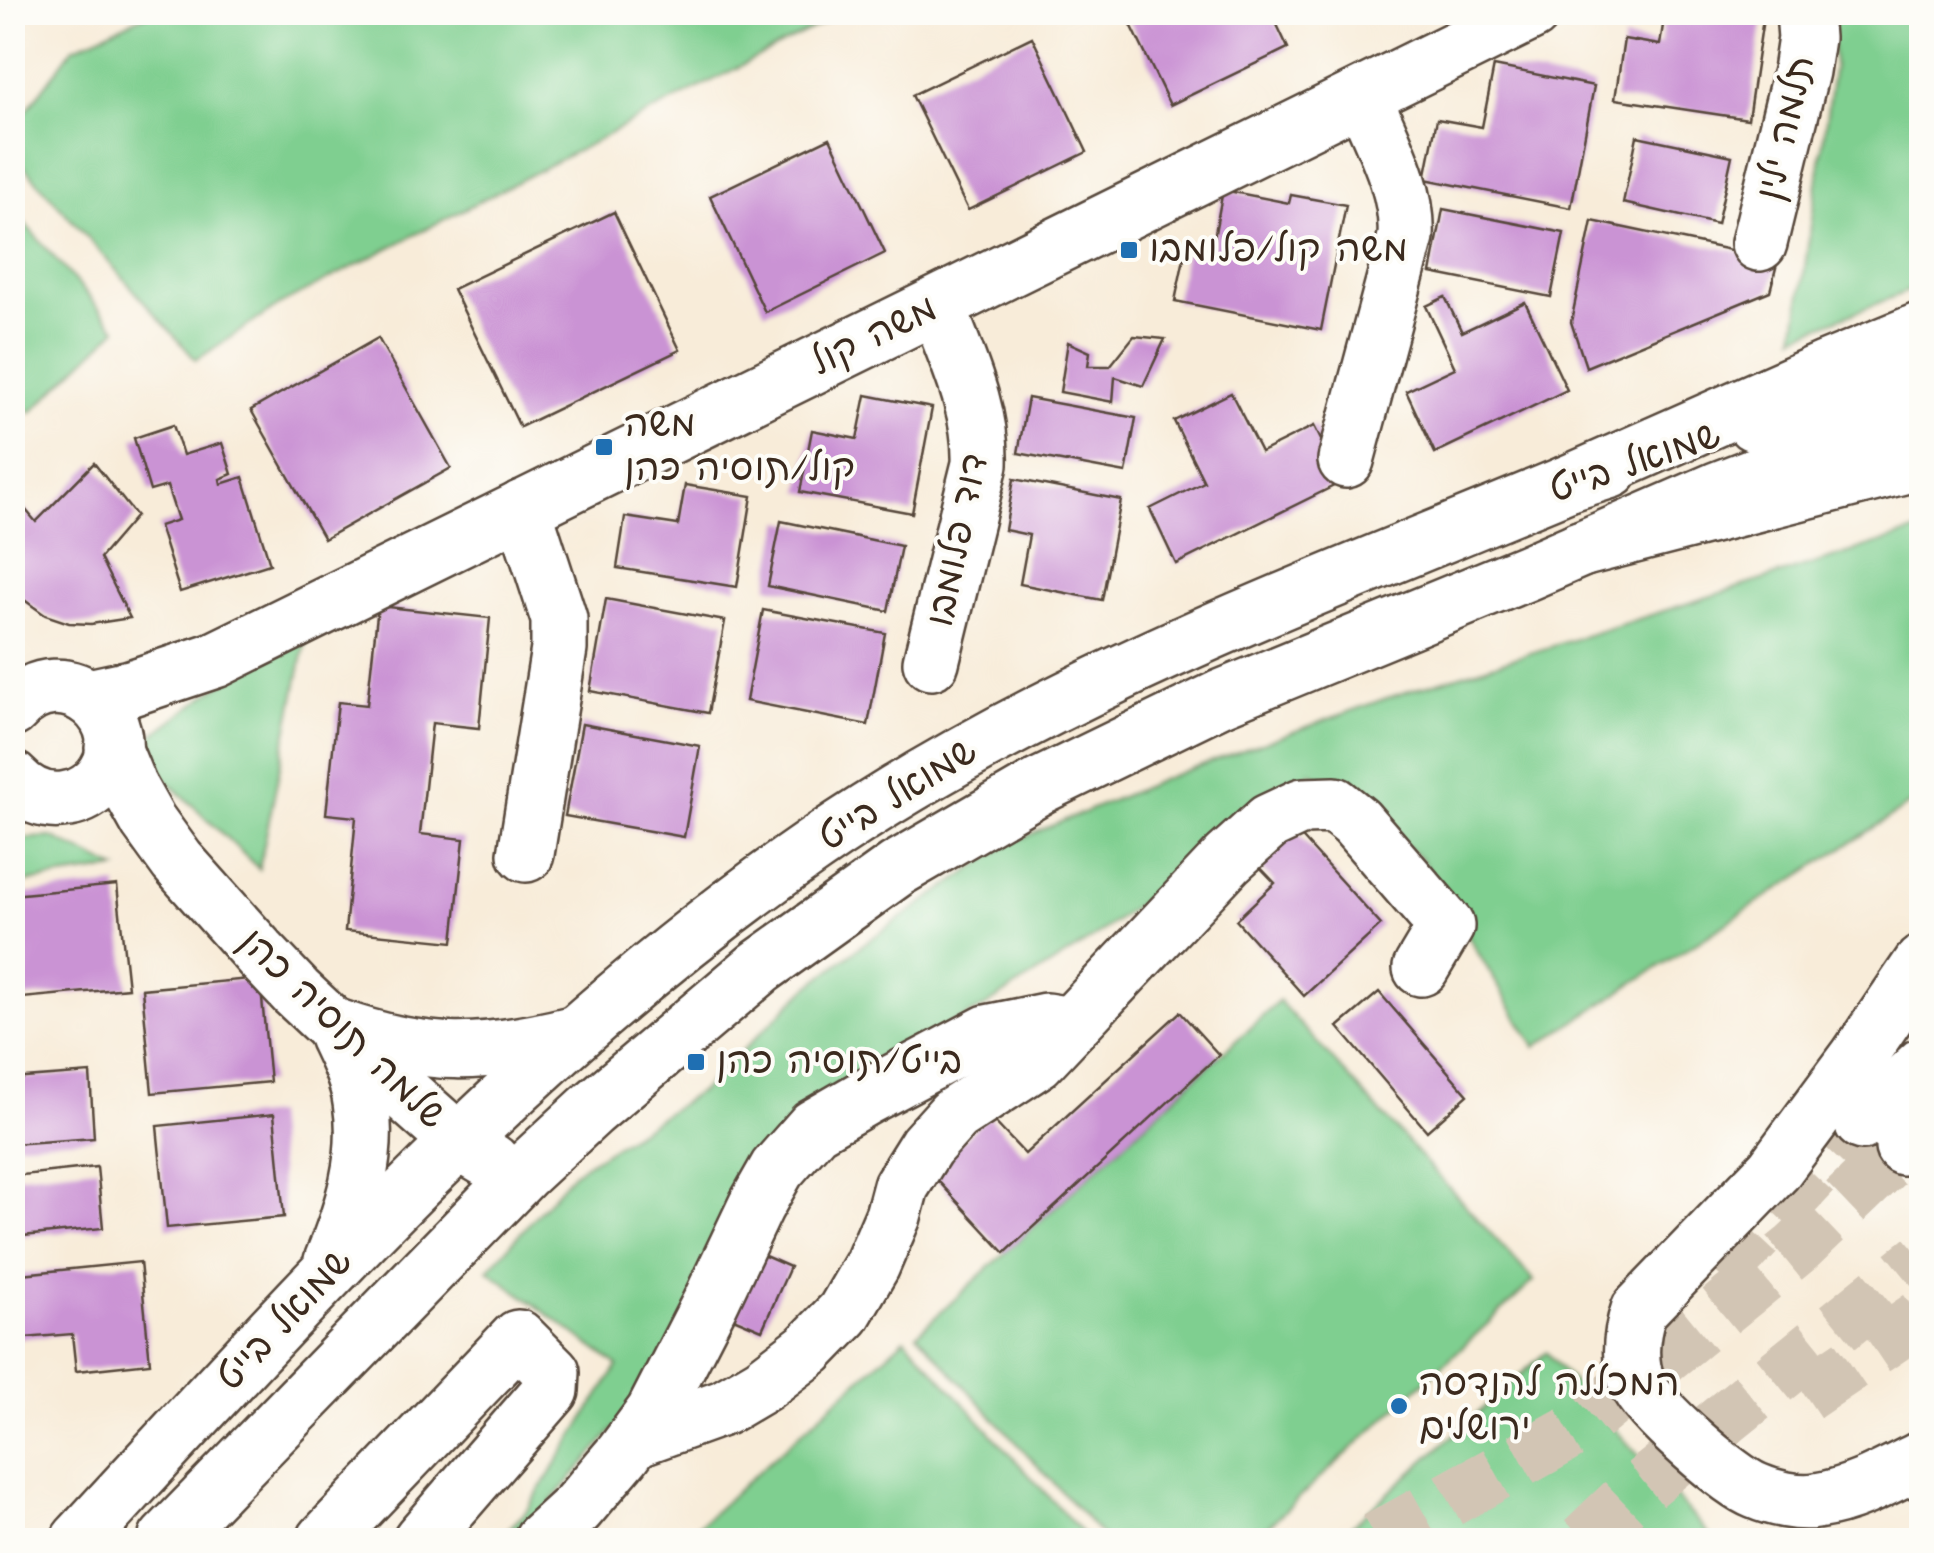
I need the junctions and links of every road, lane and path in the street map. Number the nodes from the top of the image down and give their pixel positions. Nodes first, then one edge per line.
1 (1532, 12) edge
2 (1804, 12) edge
3 (1364, 96) junction
4 (1759, 244) dead end
5 (937, 305) junction
6 (1922, 330) edge
7 (1922, 368) edge
8 (1922, 419) edge
9 (1346, 460) dead end
10 (1922, 461) edge
11 (1567, 484) junction
12 (523, 508) junction
13 (1580, 549) junction
14 (931, 662) dead end
15 (64, 709) edge
16 (37, 798) edge
17 (526, 854) dead end
18 (178, 861) junction
19 (1922, 963) edge
20 (1421, 968) dead end
21 (331, 1025) junction
22 (1071, 1025) junction
23 (579, 1032) junction
24 (1922, 1066) edge
25 (1896, 1134) tunnel mouth
26 (460, 1142) junction
27 (524, 1173) junction
28 (326, 1274) junction
29 (634, 1439) junction
30 (1922, 1459) edge
31 (78, 1540) edge
32 (166, 1540) edge
33 (325, 1540) edge
34 (421, 1540) edge
35 (542, 1540) edge

1 - 3 main road, משה קול
2 - 4 main road, תלמה ילין
3 - 5 main road, משה קול
3 - 9 main road
5 - 12 main road, משה קול
5 - 14 main road, דוד פלומבו
6 - 11 main road
7 - 11 main road, שמואל בייט
8 - 13 main road, שמואל בייט
10 - 13 main road
11 - 23 main road, שמואל בייט
12 - 15 main road, משה קול
12 - 17 main road
13 - 27 main road, שמואל בייט
15 - 16 main road
15 - 18 main road, שלמה תוסיה כהן
16 - 18 main road, שלמה תוסיה כהן
18 - 21 main road, שלמה תוסיה כהן
19 - 30 main road
20 - 22 main road
21 - 23 main road
21 - 26 main road, שלמה תוסיה כהן
21 - 28 main road
22 - 29 main road
22 - 29 main road
23 - 26 main road, שמואל בייט
24 - 25 main road
26 - 27 main road, שלמה תוסיה כהן
26 - 28 main road, שמואל בייט
27 - 32 main road, שמואל בייט
28 - 31 main road, שמואל בייט
29 - 35 main road
33 - 34 main road

